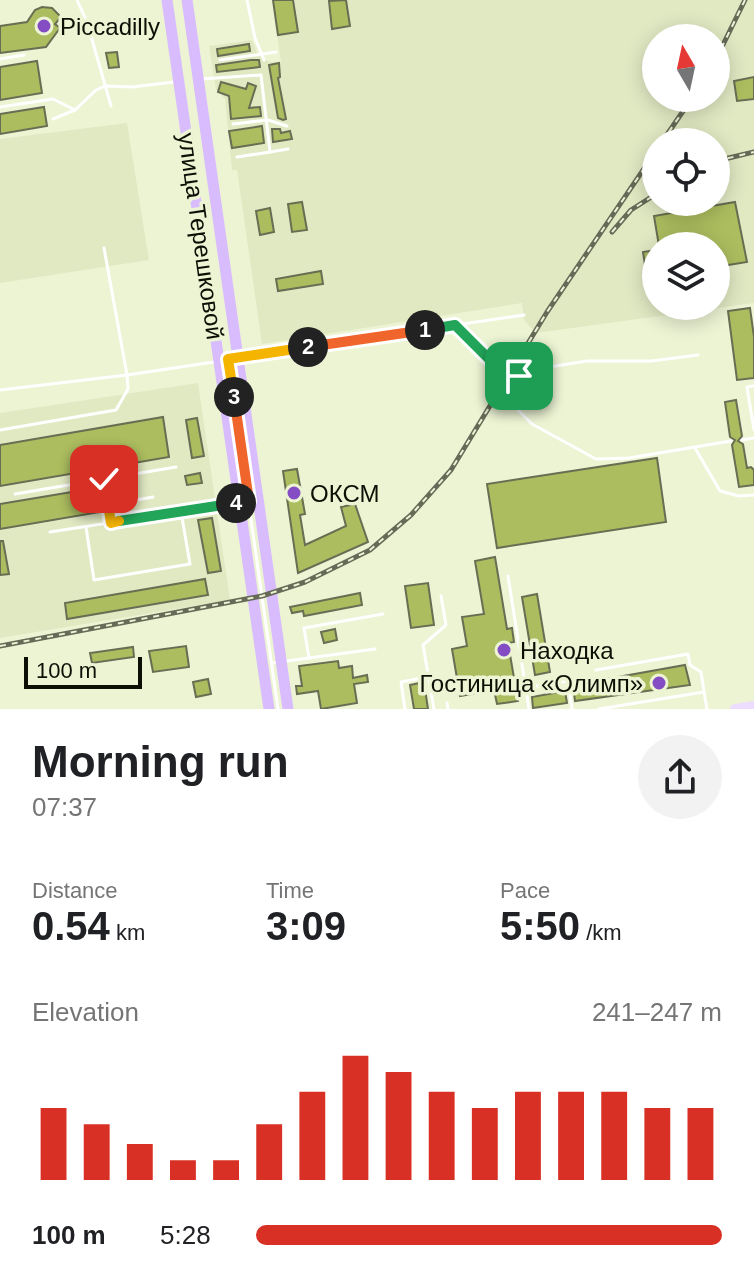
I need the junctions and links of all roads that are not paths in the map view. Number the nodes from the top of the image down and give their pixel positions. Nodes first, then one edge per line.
1 (77, 0) edge
2 (167, 0) edge
3 (187, 0) edge
4 (247, 0) edge
5 (276, 52) dead end
6 (260, 53) junction
7 (24, 55) dead end
8 (0, 59) edge
9 (220, 60) dead end
10 (264, 60) dead end
11 (105, 86) junction
12 (111, 106) dead end
13 (0, 107) edge
14 (75, 110) junction
15 (53, 119) dead end
16 (268, 120) junction
17 (233, 124) dead end
18 (287, 126) dead end
19 (288, 149) dead end
20 (270, 152) junction
21 (237, 157) dead end
22 (104, 248) dead end
23 (524, 315) dead end
24 (455, 325) junction
25 (698, 355) dead end
26 (228, 359) junction
27 (127, 375) junction
28 (511, 381) junction
29 (754, 386) edge
30 (0, 390) edge
31 (0, 430) edge
32 (754, 430) edge
33 (754, 438) edge
34 (742, 440) dead end
35 (731, 441) dead end
36 (695, 447) junction
37 (176, 467) dead end
38 (104, 479) junction
39 (15, 494) dead end
40 (754, 495) edge
41 (153, 497) dead end
42 (249, 501) junction
43 (108, 505) junction
44 (181, 512) junction
45 (111, 523) junction
46 (86, 527) junction
47 (50, 532) dead end
48 (508, 576) dead end
49 (441, 596) dead end
50 (383, 614) dead end
51 (375, 649) dead end
52 (309, 658) junction
53 (272, 663) junction
54 (596, 670) dead end
55 (427, 677) junction
56 (586, 678) dead end
57 (568, 681) junction
58 (525, 688) junction
59 (704, 692) junction
60 (447, 703) dead end
61 (754, 706) edge
62 (269, 709) edge
63 (278, 709) edge
64 (288, 709) edge
65 (405, 709) edge
66 (434, 709) edge
67 (448, 709) edge
68 (529, 709) edge
69 (572, 709) edge
70 (603, 709) edge
71 (707, 709) edge
72 (735, 709) edge

1 - 11 lane
2 - 62 main road, улица Терешковой
3 - 64 main road, улица Терешковой
4 - 6 lane
5 - 6 lane
6 - 9 lane
6 - 10 lane
7 - 8 lane
11 - 12 lane
11 - 14 lane
11 - 16 lane
13 - 14 lane
14 - 15 lane
16 - 17 lane
16 - 18 lane
16 - 20 lane
19 - 20 lane
20 - 21 lane
22 - 27 lane
23 - 24 lane
24 - 26 lane
24 - 28 lane
25 - 28 lane
26 - 27 lane
26 - 42 lane
27 - 30 lane
27 - 31 lane
28 - 36 lane
29 - 32 lane
33 - 34 lane
35 - 36 lane
36 - 40 lane
37 - 38 lane
38 - 39 lane
38 - 43 lane
41 - 43 lane
42 - 44 lane
42 - 53 lane
43 - 45 lane
44 - 45 lane
44 - 46 lane
45 - 46 lane
46 - 47 lane
48 - 58 lane
49 - 55 lane
50 - 52 lane
51 - 52 lane
52 - 53 lane
53 - 63 lane
54 - 59 lane
55 - 65 lane
55 - 66 lane
56 - 57 lane
57 - 58 lane
57 - 69 lane
58 - 68 lane
59 - 70 lane
59 - 71 lane
60 - 67 lane
61 - 72 main road

